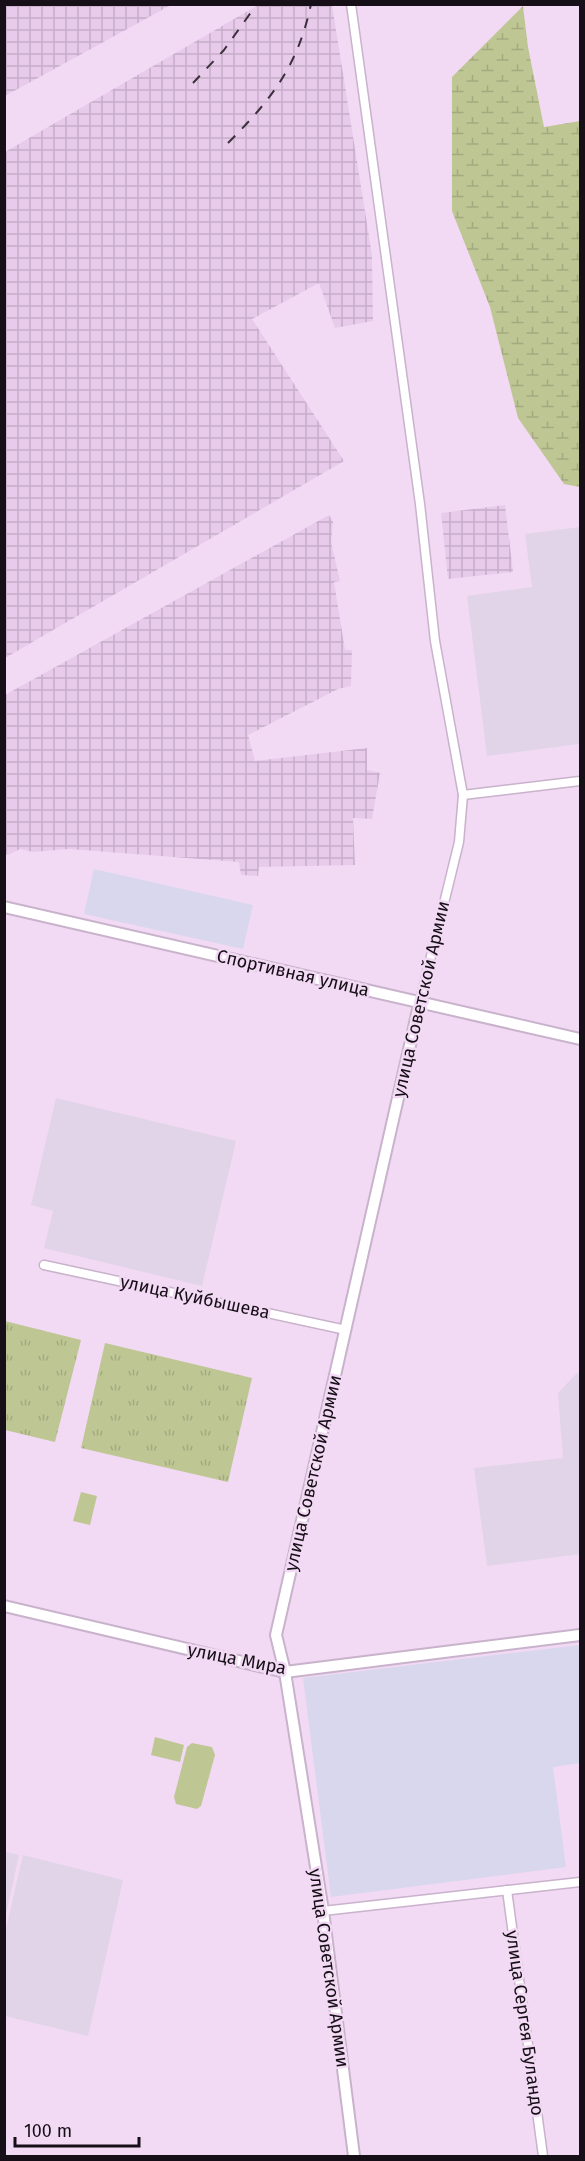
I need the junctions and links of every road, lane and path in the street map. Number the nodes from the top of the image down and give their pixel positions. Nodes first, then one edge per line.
1 (351, 4) edge
2 (580, 781) edge
3 (463, 795) junction
4 (4, 907) edge
5 (420, 1001) junction
6 (580, 1038) edge
7 (45, 1264) dead end
8 (346, 1330) junction
9 (4, 1606) edge
10 (580, 1635) edge
11 (285, 1672) junction
12 (580, 1882) edge
13 (507, 1890) junction
14 (323, 1911) junction
15 (354, 2157) edge
16 (543, 2157) edge

1 - 3 street, улица Советской Армии
2 - 3 street
3 - 5 street, улица Советской Армии
4 - 5 street, Спортивная улица
5 - 6 street, Спортивная улица
5 - 8 street, улица Советской Армии
7 - 8 street, улица Куйбышева
8 - 11 street, улица Советской Армии
9 - 11 street, улица Мира
10 - 11 street, улица Мира
11 - 14 street, улица Советской Армии
12 - 13 street
13 - 14 street
13 - 16 street, улица Сергея Буландо
14 - 15 street, улица Советской Армии

